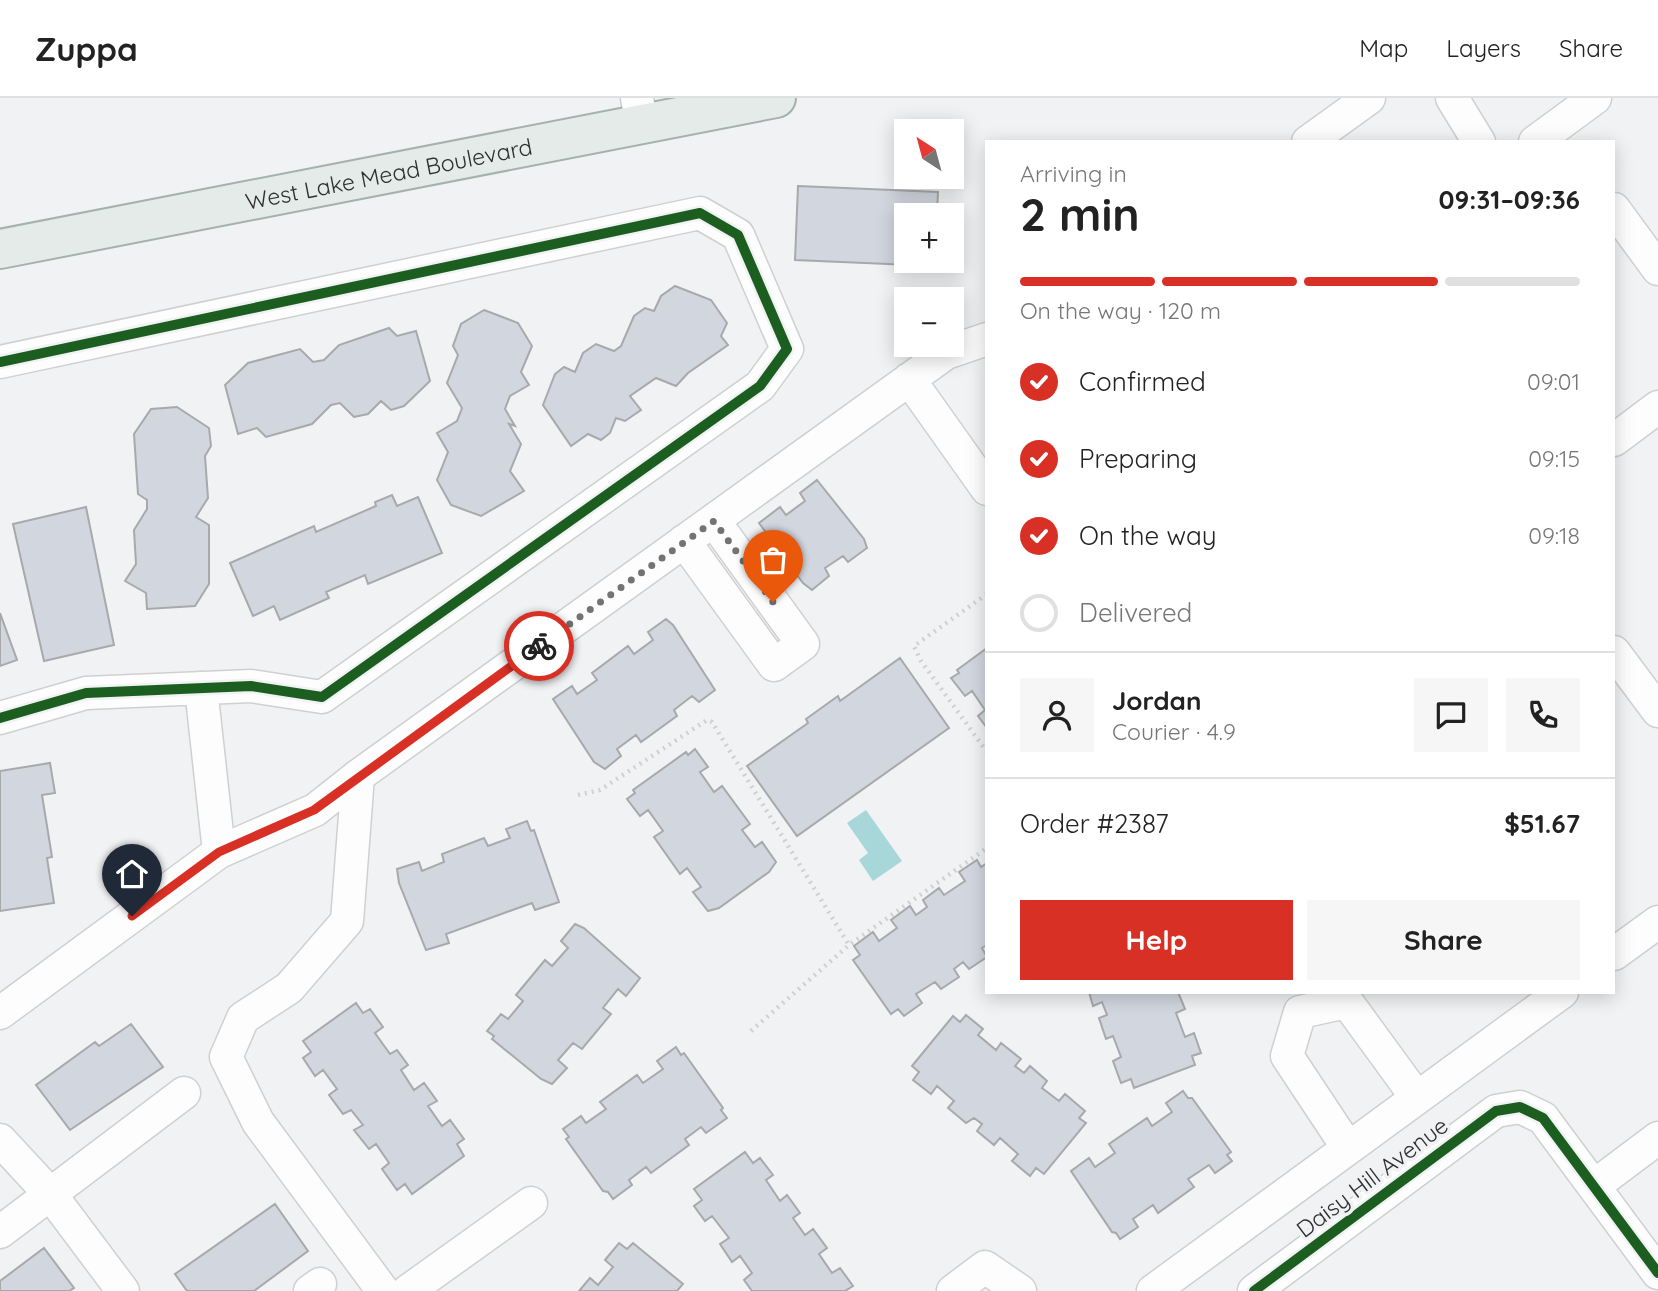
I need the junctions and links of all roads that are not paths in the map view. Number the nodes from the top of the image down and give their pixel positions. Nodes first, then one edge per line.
1 (776, 98) edge
2 (1369, 98) edge
3 (1452, 98) edge
4 (1595, 98) edge
5 (682, 107) edge
6 (640, 112) edge
7 (1551, 137) edge
8 (1311, 140) edge
9 (1478, 140) edge
10 (1615, 210) edge
11 (0, 249) edge
12 (1658, 269) edge
13 (985, 340) edge
14 (0, 362) edge
15 (909, 379) junction
16 (1658, 407) edge
17 (1615, 439) edge
18 (985, 486) edge
19 (714, 521) junction
20 (684, 541) junction
21 (1615, 653) edge
22 (201, 688) junction
23 (1658, 711) edge
24 (0, 718) edge
25 (358, 776) junction
26 (219, 852) junction
27 (1658, 922) edge
28 (1615, 953) edge
29 (1559, 994) edge
30 (0, 1013) edge
31 (184, 1093) dead end
32 (1417, 1098) junction
33 (1658, 1138) edge
34 (0, 1140) edge
35 (1348, 1148) junction
36 (1594, 1186) junction
37 (51, 1195) junction
38 (531, 1203) dead end
39 (0, 1232) edge
40 (1658, 1272) edge
41 (123, 1291) edge
42 (383, 1291) edge
43 (408, 1291) edge
44 (953, 1291) edge
45 (1020, 1291) edge
46 (1153, 1291) edge
47 (1254, 1291) edge

1 - 5 main road, West Lake Mead Boulevard
2 - 8 street
3 - 9 street
4 - 7 street
5 - 6 main road, West Lake Mead Boulevard
6 - 11 main road, West Lake Mead Boulevard
10 - 12 street
13 - 15 street
14 - 22 street
15 - 18 street
15 - 19 street
16 - 17 street
19 - 20 street
19 - 20 street
20 - 25 street
21 - 23 street
22 - 24 street
22 - 26 street
25 - 26 street
25 - 42 street
26 - 30 street
27 - 28 street
29 - 32 street
31 - 37 street
32 - 35 street
32 - 35 street
33 - 36 street
34 - 37 street
35 - 46 street
36 - 40 street
36 - 47 street, Daisy Hill Avenue
37 - 39 street
37 - 41 street
38 - 43 street
44 - 45 street

